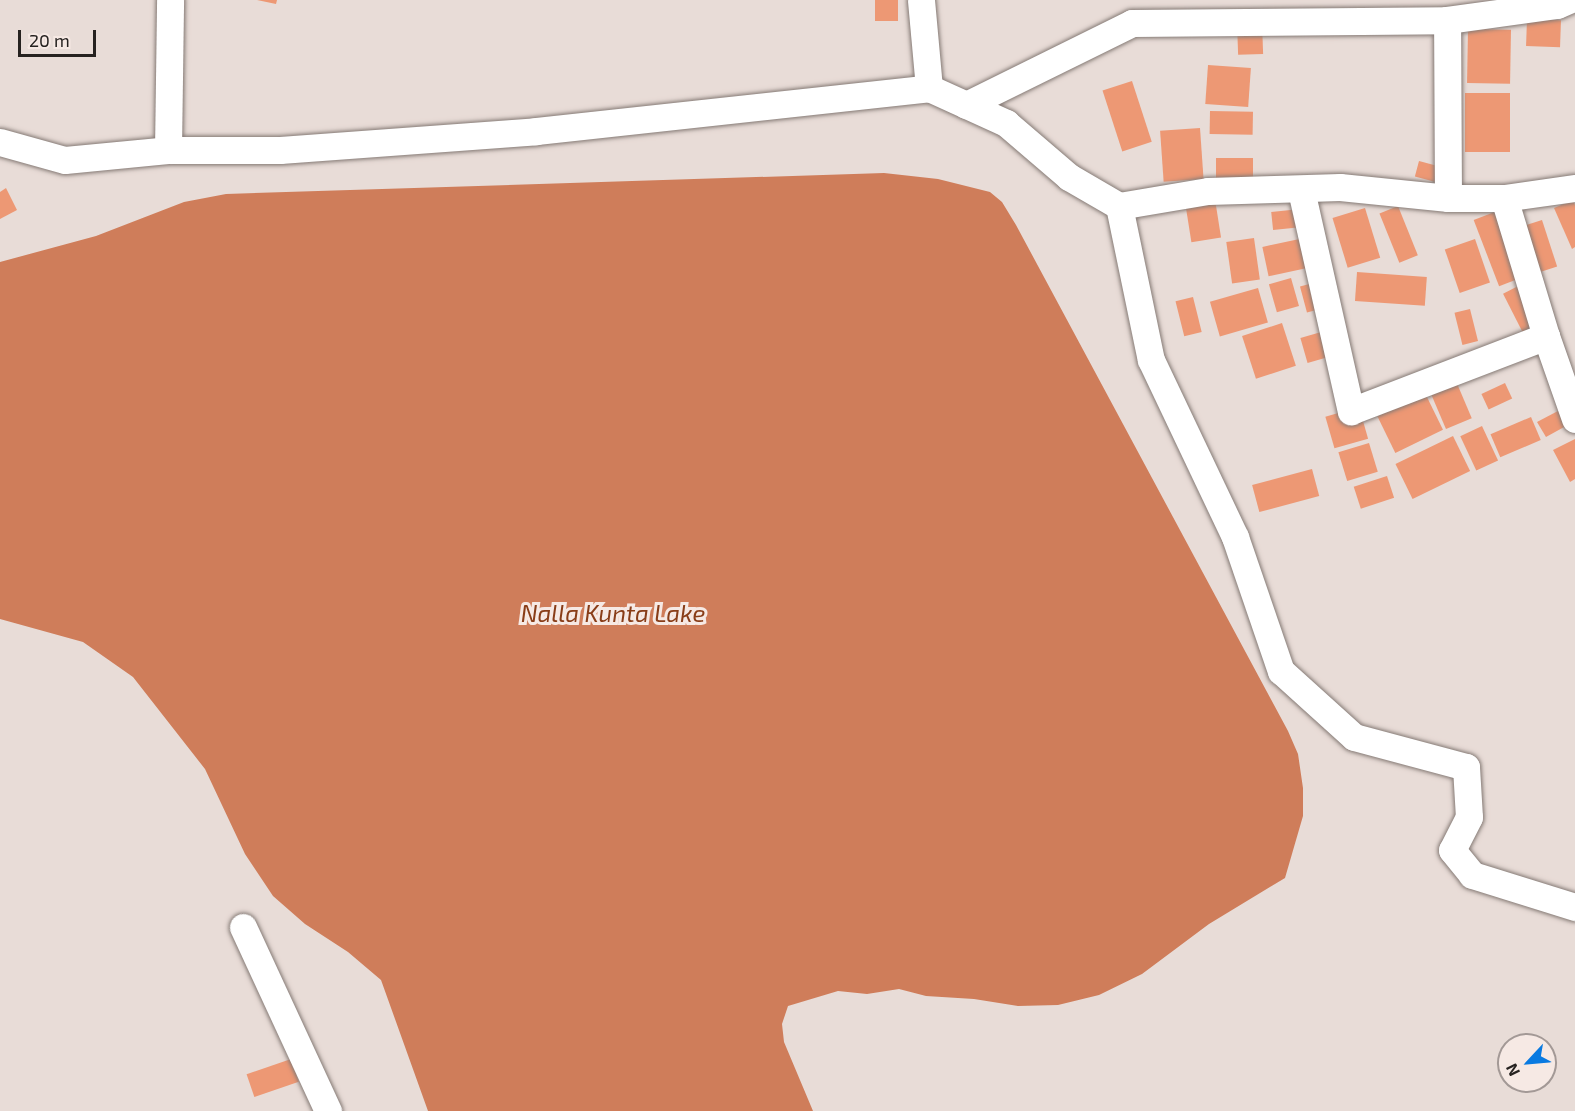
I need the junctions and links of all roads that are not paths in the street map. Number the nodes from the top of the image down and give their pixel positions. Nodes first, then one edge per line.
1 (170, 0) edge
2 (921, 0) edge
3 (1567, 9) edge
4 (1405, 10) edge
5 (1447, 20) junction
6 (929, 88) junction
7 (966, 105) junction
8 (0, 142) edge
9 (168, 150) junction
10 (1575, 188) edge
11 (1301, 190) junction
12 (1448, 198) junction
13 (1504, 198) junction
14 (1119, 206) junction
15 (1546, 336) junction
16 (1575, 419) edge
17 (1575, 907) edge
18 (243, 927) dead end
19 (328, 1111) edge

1 - 9 street
2 - 6 street
3 - 5 street
4 - 5 street
4 - 7 street
5 - 12 street
6 - 7 street
6 - 9 street
7 - 14 street
8 - 9 street
10 - 13 street
11 - 12 street
11 - 14 street
11 - 15 street
12 - 13 street
13 - 15 street
14 - 17 street
15 - 16 street
18 - 19 street

